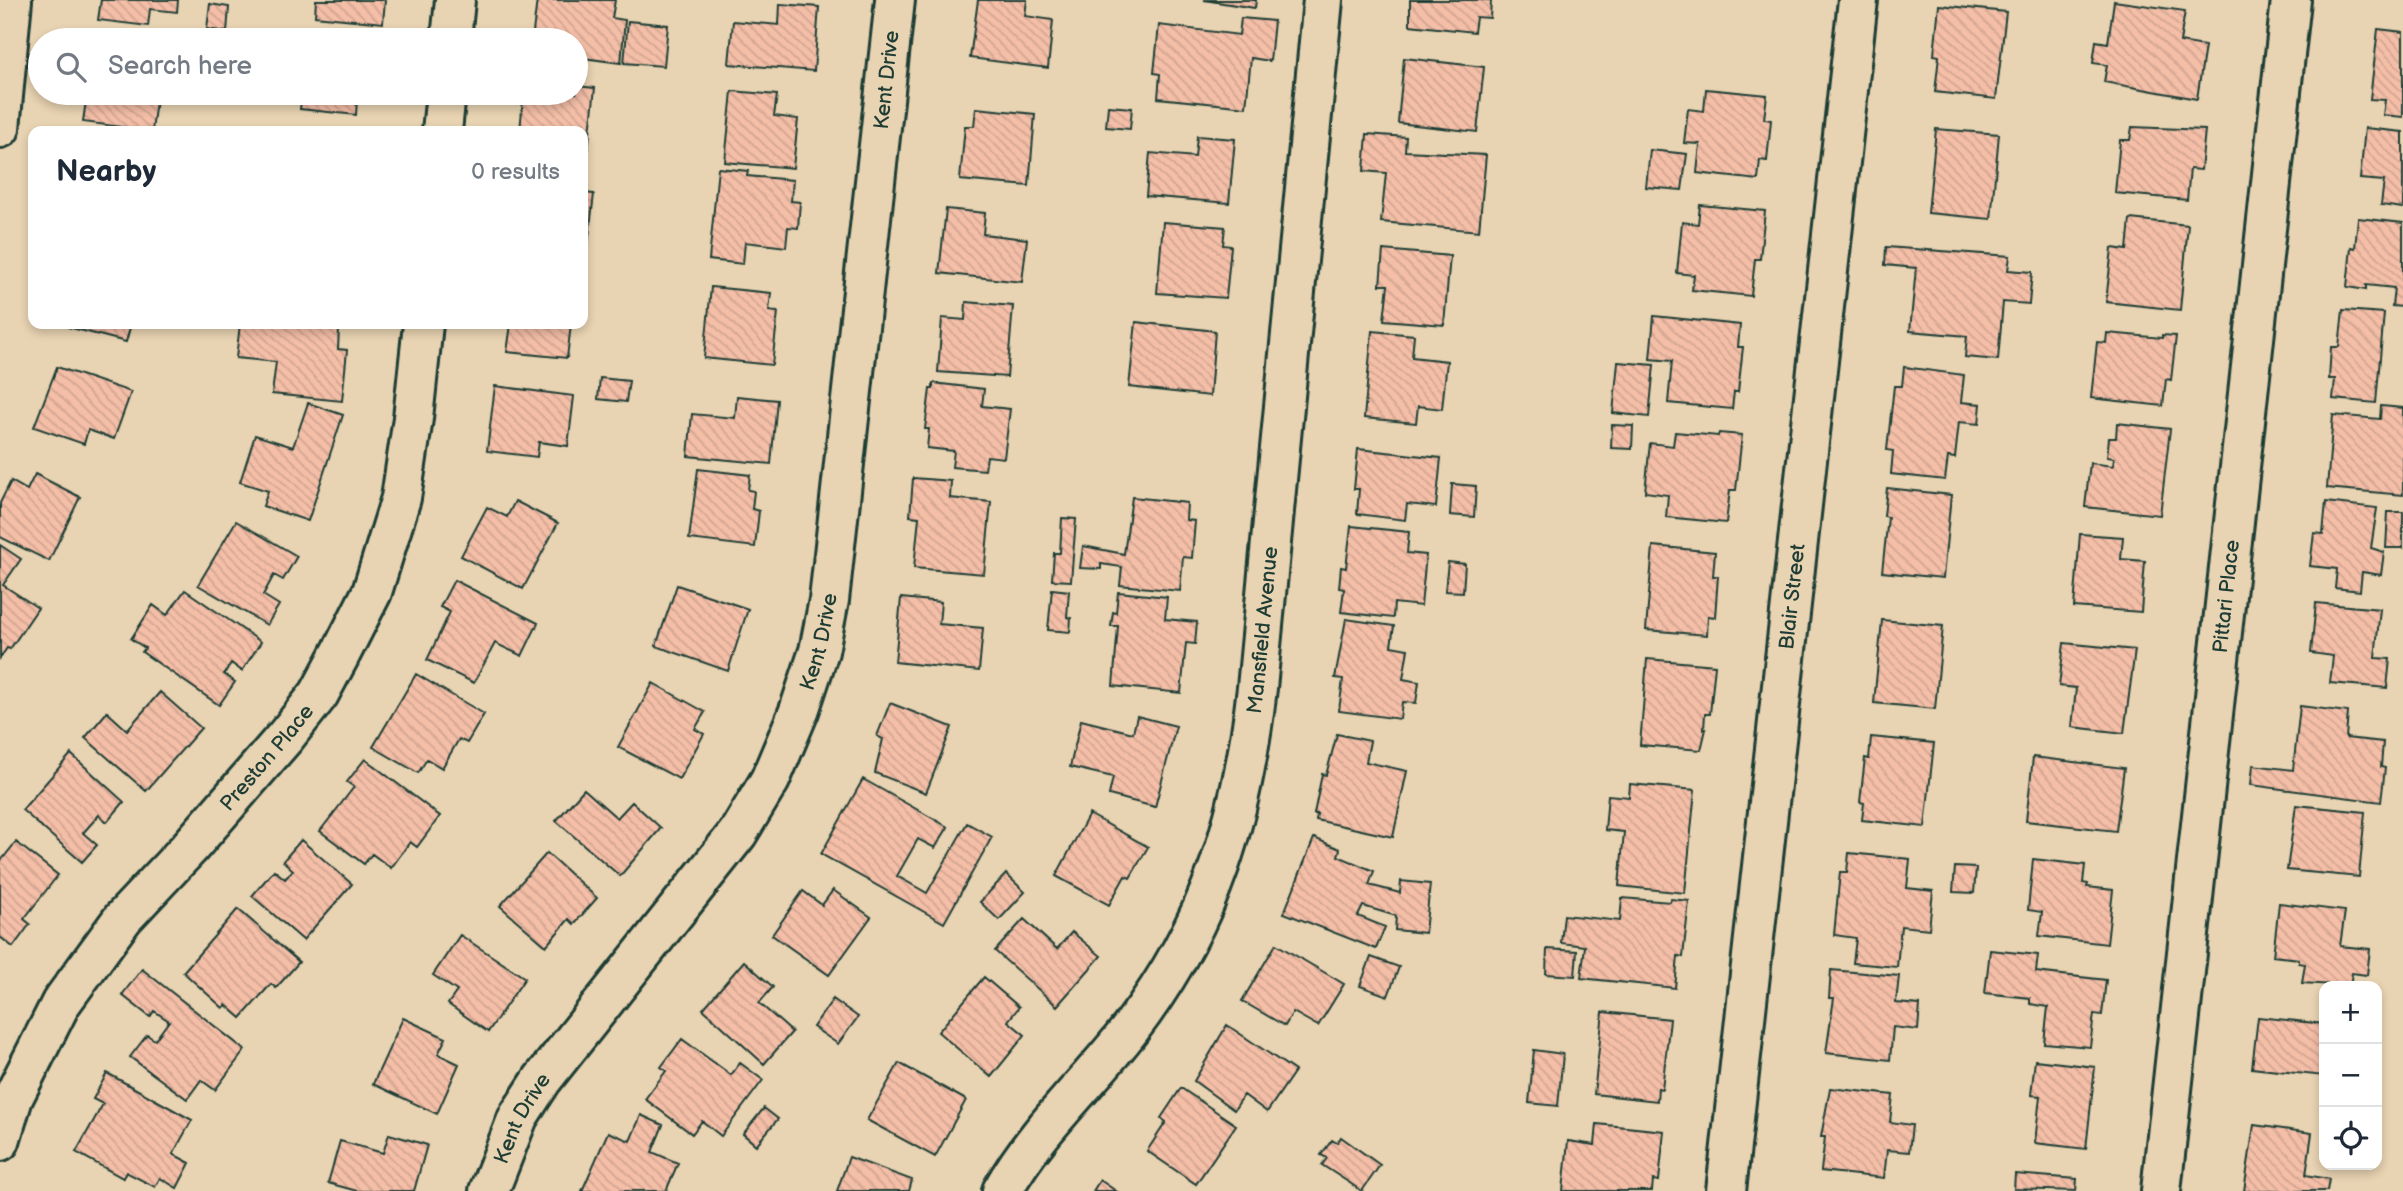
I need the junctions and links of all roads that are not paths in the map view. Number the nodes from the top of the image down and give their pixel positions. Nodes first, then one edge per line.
1 (12, 0) edge
2 (455, 0) edge
3 (895, 0) edge
4 (1323, 0) edge
5 (1857, 0) edge
6 (2291, 0) edge
7 (452, 28) edge
8 (445, 105) edge
9 (443, 126) edge
10 (0, 128) edge
11 (422, 329) edge
12 (0, 1141) edge
13 (489, 1191) edge
14 (1002, 1191) edge
15 (1726, 1191) edge
16 (2161, 1191) edge

1 - 10 street
2 - 7 street
3 - 13 street, Kent Drive
4 - 14 street, Mansfield Avenue
5 - 15 street, Blair Street
6 - 16 street, Pittari Place
8 - 9 street
11 - 12 street, Preston Place

